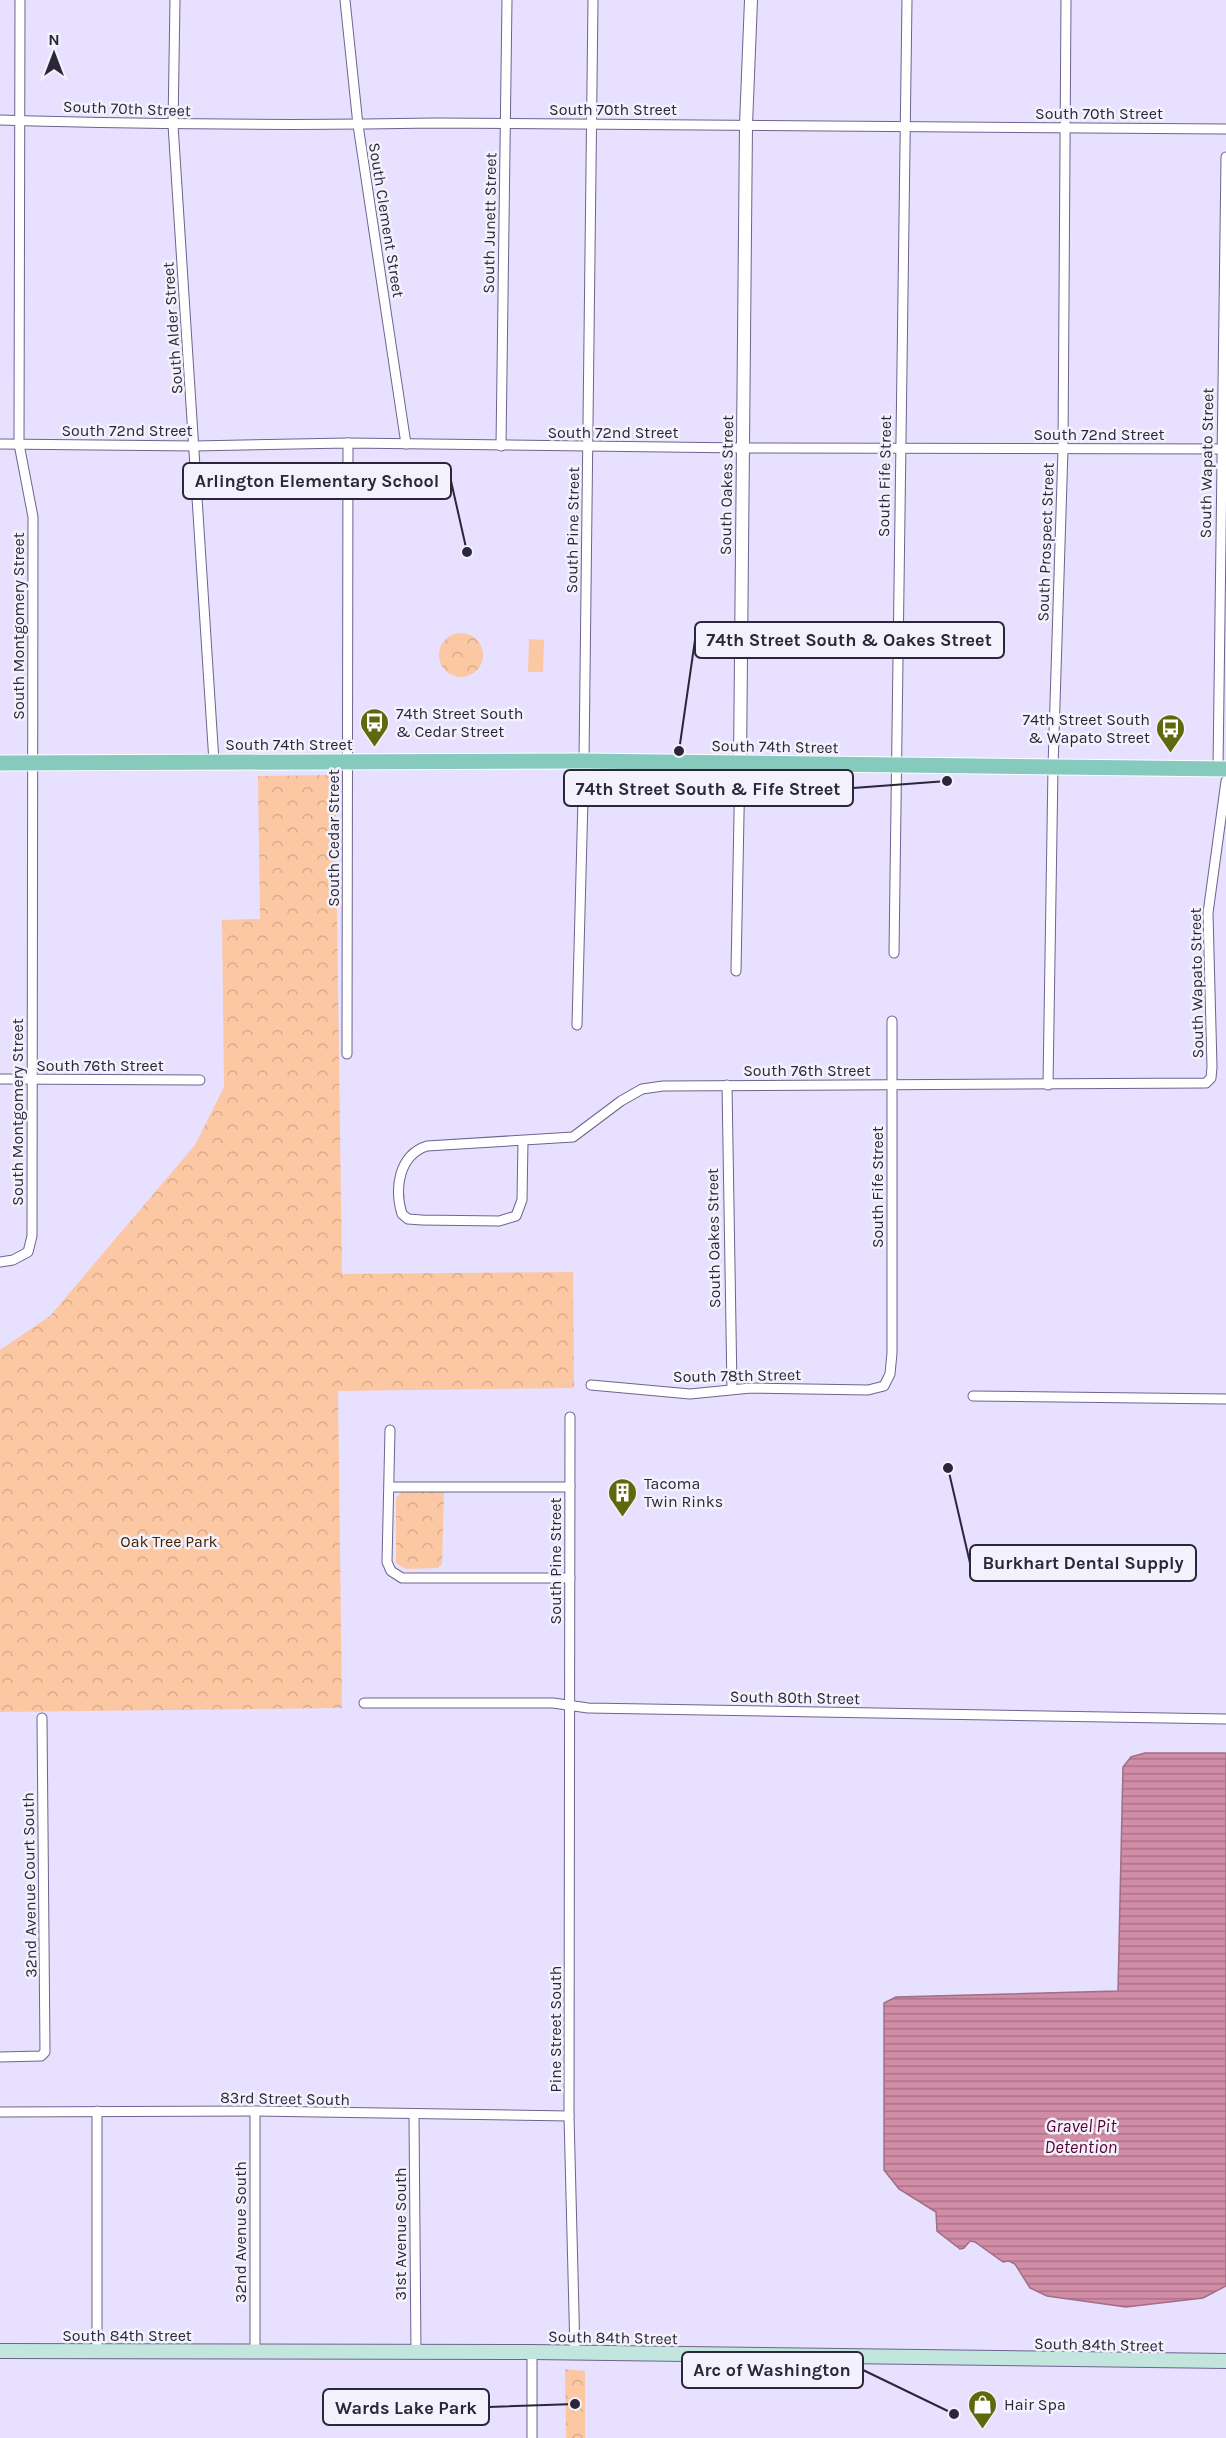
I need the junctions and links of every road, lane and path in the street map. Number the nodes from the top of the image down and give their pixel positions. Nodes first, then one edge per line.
1 (20, 0) edge
2 (175, 0) edge
3 (345, 0) edge
4 (507, 0) edge
5 (593, 0) edge
6 (751, 0) edge
7 (908, 0) edge
8 (1066, 0) edge
9 (0, 120) edge
10 (18, 121) junction
11 (505, 123) junction
12 (358, 124) junction
13 (591, 124) junction
14 (173, 125) junction
15 (746, 125) junction
16 (904, 127) junction
17 (1065, 128) junction
18 (1226, 129) edge
19 (1226, 156) edge
20 (348, 443) junction
21 (0, 444) edge
22 (19, 444) junction
23 (406, 444) junction
24 (195, 446) junction
25 (501, 446) junction
26 (588, 447) junction
27 (743, 448) junction
28 (899, 448) junction
29 (1063, 449) junction
30 (1223, 449) edge
31 (348, 761) junction
32 (584, 761) junction
33 (214, 762) junction
34 (0, 763) edge
35 (32, 763) junction
36 (740, 763) junction
37 (895, 765) junction
38 (1053, 767) junction
39 (1223, 773) edge
40 (894, 953) dead end
41 (736, 971) dead end
42 (892, 1021) dead end
43 (577, 1025) dead end
44 (347, 1054) dead end
45 (1211, 1078) joint
46 (0, 1079) edge
47 (32, 1079) junction
48 (200, 1080) dead end
49 (892, 1084) junction
50 (727, 1085) junction
51 (1048, 1085) junction
52 (522, 1141) junction
53 (0, 1262) edge
54 (892, 1353) joint
55 (591, 1385) dead end
56 (732, 1389) junction
57 (973, 1396) dead end
58 (1226, 1399) edge
59 (570, 1417) dead end
60 (390, 1430) dead end
61 (390, 1487) junction
62 (570, 1487) junction
63 (570, 1578) junction
64 (364, 1703) dead end
65 (569, 1705) junction
66 (42, 1718) dead end
67 (1226, 1719) edge
68 (0, 2057) edge
69 (97, 2111) junction
70 (255, 2111) junction
71 (0, 2112) edge
72 (414, 2115) junction
73 (569, 2116) junction
74 (0, 2351) edge
75 (97, 2351) junction
76 (255, 2352) junction
77 (532, 2352) junction
78 (575, 2353) junction
79 (416, 2354) junction
80 (1226, 2361) edge
81 (532, 2438) edge

1 - 10 street, South Montgomery Street
2 - 14 street, South Alder Street
3 - 12 street, South Clement Street
4 - 11 street, South Junett Street
5 - 13 street, South Pine Street
6 - 15 street, South Oakes Street
7 - 16 street, South Fife Street
8 - 17 street, South Prospect Street
9 - 10 street, South 70th Street
10 - 14 street, South 70th Street
10 - 22 street, South Montgomery Street
11 - 12 street, South 70th Street
11 - 13 street, South 70th Street
11 - 25 street, South Junett Street
12 - 14 street, South 70th Street
12 - 23 street, South Clement Street
13 - 15 street, South 70th Street
13 - 26 street, South Pine Street
14 - 24 street, South Alder Street
15 - 16 street, South 70th Street
15 - 27 street, South Oakes Street
16 - 17 street, South 70th Street
16 - 28 street, South Fife Street
17 - 18 street, South 70th Street
17 - 29 street, South Prospect Street
19 - 30 street, South Wapato Street
20 - 23 street, South 72nd Street
20 - 24 street, South 72nd Street
20 - 31 street, South Cedar Street
21 - 22 street, South 72nd Street
22 - 24 street, South 72nd Street
22 - 35 street, South Montgomery Street
23 - 25 street, South 72nd Street
24 - 33 street, South Alder Street
25 - 26 street, South 72nd Street
26 - 27 street, South 72nd Street
26 - 32 street, South Pine Street
27 - 28 street, South 72nd Street
27 - 36 street, South Oakes Street
28 - 29 street, South 72nd Street
28 - 37 street, South Fife Street
29 - 30 street, South 72nd Street
29 - 38 street, South Prospect Street
30 - 39 street, South Wapato Street
31 - 32 main road, South 74th Street
31 - 33 main road, South 74th Street
31 - 44 street, South Cedar Street
32 - 36 main road, South 74th Street
32 - 43 street, South Pine Street
33 - 35 main road, South 74th Street
34 - 35 main road, South 74th Street
35 - 47 street, South Montgomery Street
36 - 37 main road, South 74th Street
36 - 41 street, South Oakes Street
37 - 38 main road, South 74th Street
37 - 40 street, South Fife Street
38 - 39 main road, South 74th Street
38 - 51 street, South Prospect Street
39 - 45 street, South Wapato Street
42 - 49 street, South Fife Street
45 - 51 street, South 76th Street
46 - 47 street, South 76th Street
47 - 48 street, South 76th Street
47 - 53 street, South Montgomery Street
49 - 50 street, South 76th Street
49 - 51 street, South 76th Street
49 - 54 street, South Fife Street
50 - 52 street, South 76th Street
50 - 56 street, South Oakes Street
52 - 52 street, South 76th Street
54 - 56 street, South 78th Street
55 - 56 street, South 78th Street
57 - 58 street
59 - 62 street, South Pine Street
60 - 61 street
61 - 62 street
61 - 63 street
62 - 63 street, South Pine Street
63 - 65 street, South Pine Street
64 - 65 street, South 80th Street
65 - 67 street, South 80th Street
65 - 73 street, Pine Street South
66 - 68 street, 32nd Avenue Court South
69 - 70 street, 83rd Street South
69 - 71 street, 83rd Street South
69 - 75 street
70 - 72 street, 83rd Street South
70 - 76 street, 32nd Avenue South
72 - 73 street, 83rd Street South
72 - 79 street, 31st Avenue South
73 - 78 street, Pine Street South
74 - 75 main road, South 84th Street
75 - 76 main road, South 84th Street
76 - 79 main road, South 84th Street
77 - 78 main road, South 84th Street
77 - 79 main road, South 84th Street
77 - 81 street
78 - 80 main road, South 84th Street

